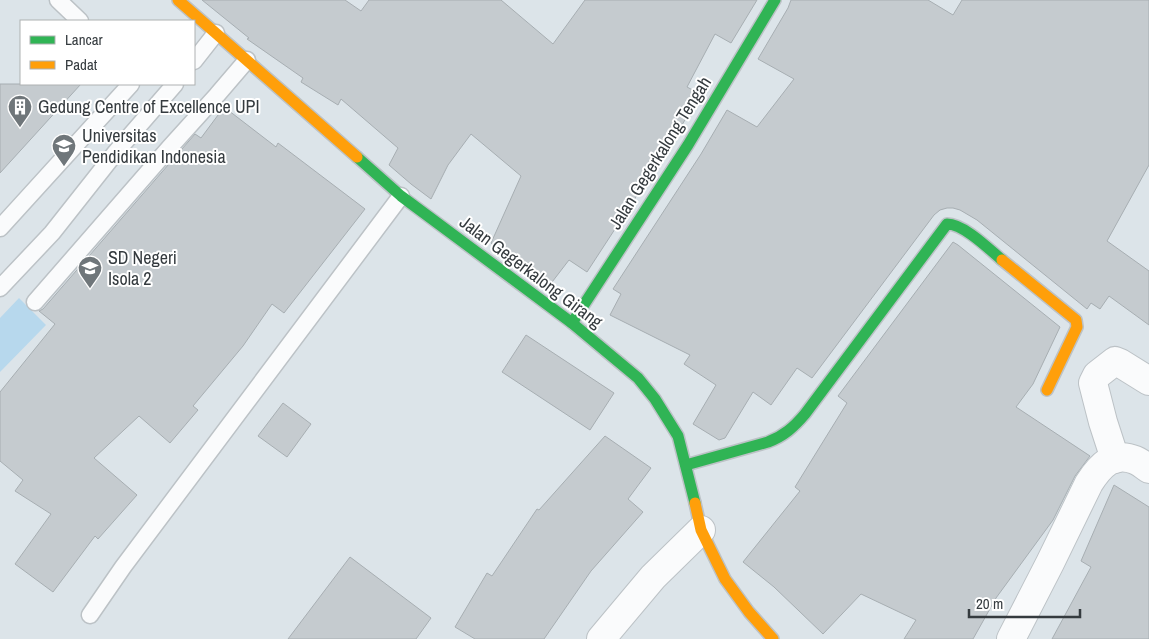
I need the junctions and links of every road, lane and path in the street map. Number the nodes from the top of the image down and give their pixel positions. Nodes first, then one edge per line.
1 (58, 0) edge
2 (178, 0) edge
3 (775, 0) edge
4 (79, 20) edge
5 (216, 33) junction
6 (195, 60) edge
7 (247, 60) junction
8 (130, 85) edge
9 (175, 85) edge
10 (401, 196) junction
11 (0, 228) edge
12 (0, 288) edge
13 (35, 302) dead end
14 (572, 323) junction
15 (1149, 381) edge
16 (1046, 390) dead end
17 (1115, 459) junction
18 (686, 465) junction
19 (1149, 469) edge
20 (701, 530) junction
21 (90, 615) dead end
22 (601, 639) edge
23 (773, 639) edge
24 (1011, 639) edge

1 - 4 lane
2 - 5 street, Jalan Gegerkalong Girang
3 - 14 street, Jalan Gegerkalong Tengah
5 - 6 lane
5 - 7 street, Jalan Gegerkalong Girang
7 - 10 street, Jalan Gegerkalong Girang
7 - 13 lane
8 - 11 lane
9 - 12 lane
10 - 14 street, Jalan Gegerkalong Girang
10 - 21 lane
14 - 18 street, Jalan Gegerkalong Girang
15 - 17 street
16 - 18 street
17 - 19 street
17 - 24 street
18 - 20 street, Jalan Gegerkalong Girang
20 - 22 street
20 - 23 street, Jalan Gegerkalong Girang

